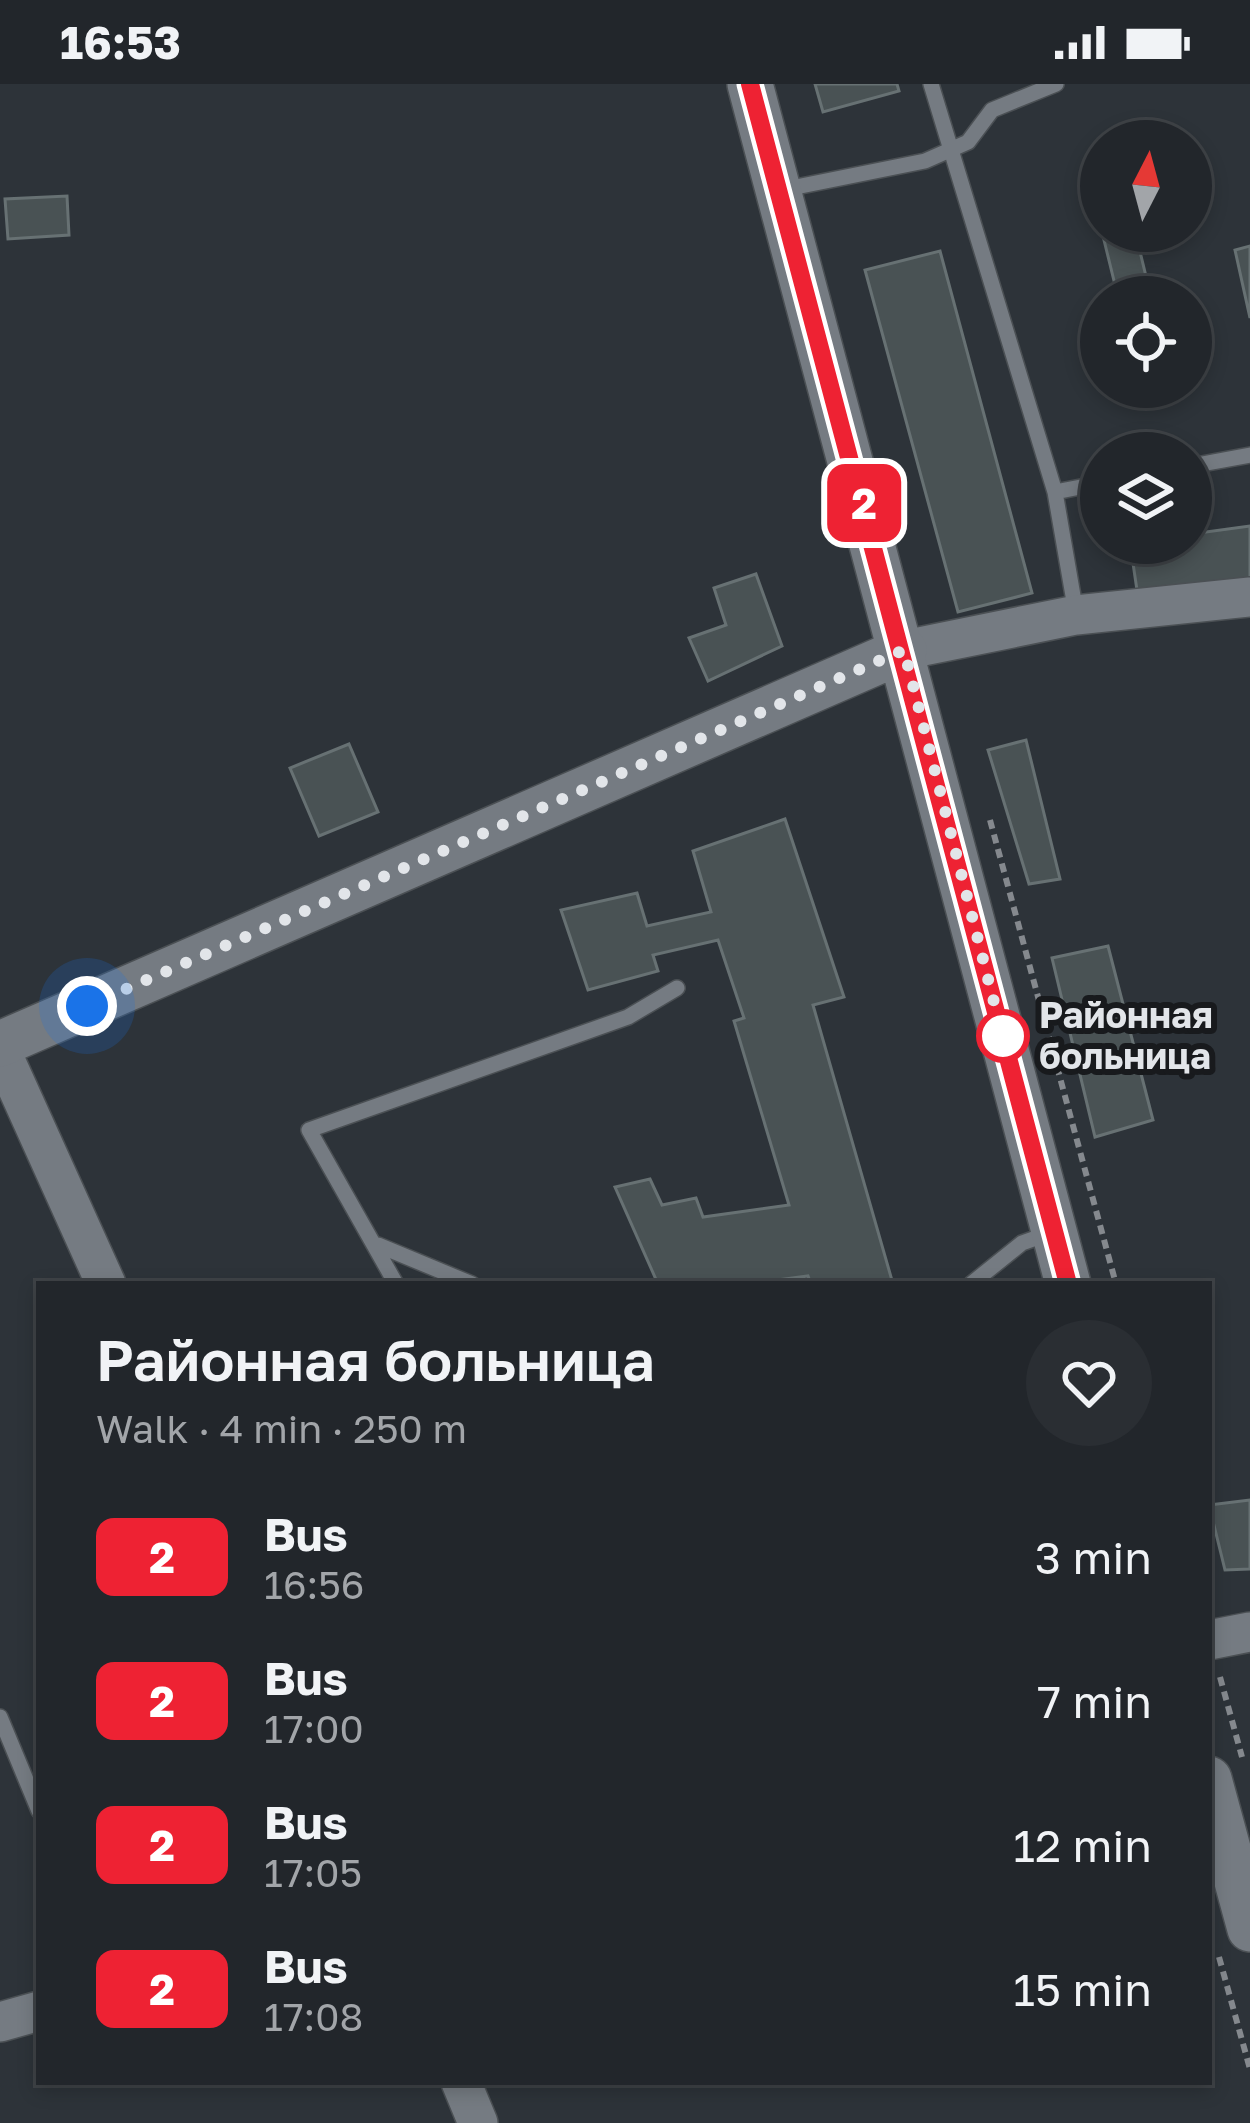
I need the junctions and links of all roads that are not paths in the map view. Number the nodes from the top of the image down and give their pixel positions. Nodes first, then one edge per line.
1 (750, 84) edge
2 (931, 84) edge
3 (1056, 84) edge
4 (949, 151) junction
5 (780, 190) junction
6 (1250, 455) edge
7 (1212, 462) edge
8 (1080, 487) edge
9 (1055, 492) junction
10 (1250, 597) edge
11 (1076, 615) junction
12 (904, 650) junction
13 (677, 988) dead end
14 (0, 1046) edge
15 (1053, 1232) junction
16 (379, 1245) junction
17 (105, 1281) edge
18 (395, 1281) edge
19 (465, 1281) edge
20 (975, 1281) edge
21 (1067, 1281) edge
22 (1250, 1633) edge
23 (1212, 1639) edge
24 (0, 1717) edge
25 (1227, 1772) edge
26 (36, 1804) edge
27 (1233, 1936) edge
28 (36, 2012) edge
29 (0, 2022) edge
30 (462, 2085) edge
31 (478, 2123) edge

1 - 5 main road
2 - 4 lane
3 - 4 lane
4 - 5 lane
4 - 9 lane
5 - 12 main road
6 - 7 lane
8 - 9 lane
9 - 11 lane
10 - 11 street
11 - 12 street
12 - 14 main road
12 - 15 main road
13 - 16 lane
14 - 17 street
15 - 20 lane
15 - 21 main road
16 - 18 lane
16 - 19 lane
22 - 23 street
24 - 26 lane
25 - 27 main road
28 - 29 street
30 - 31 street

